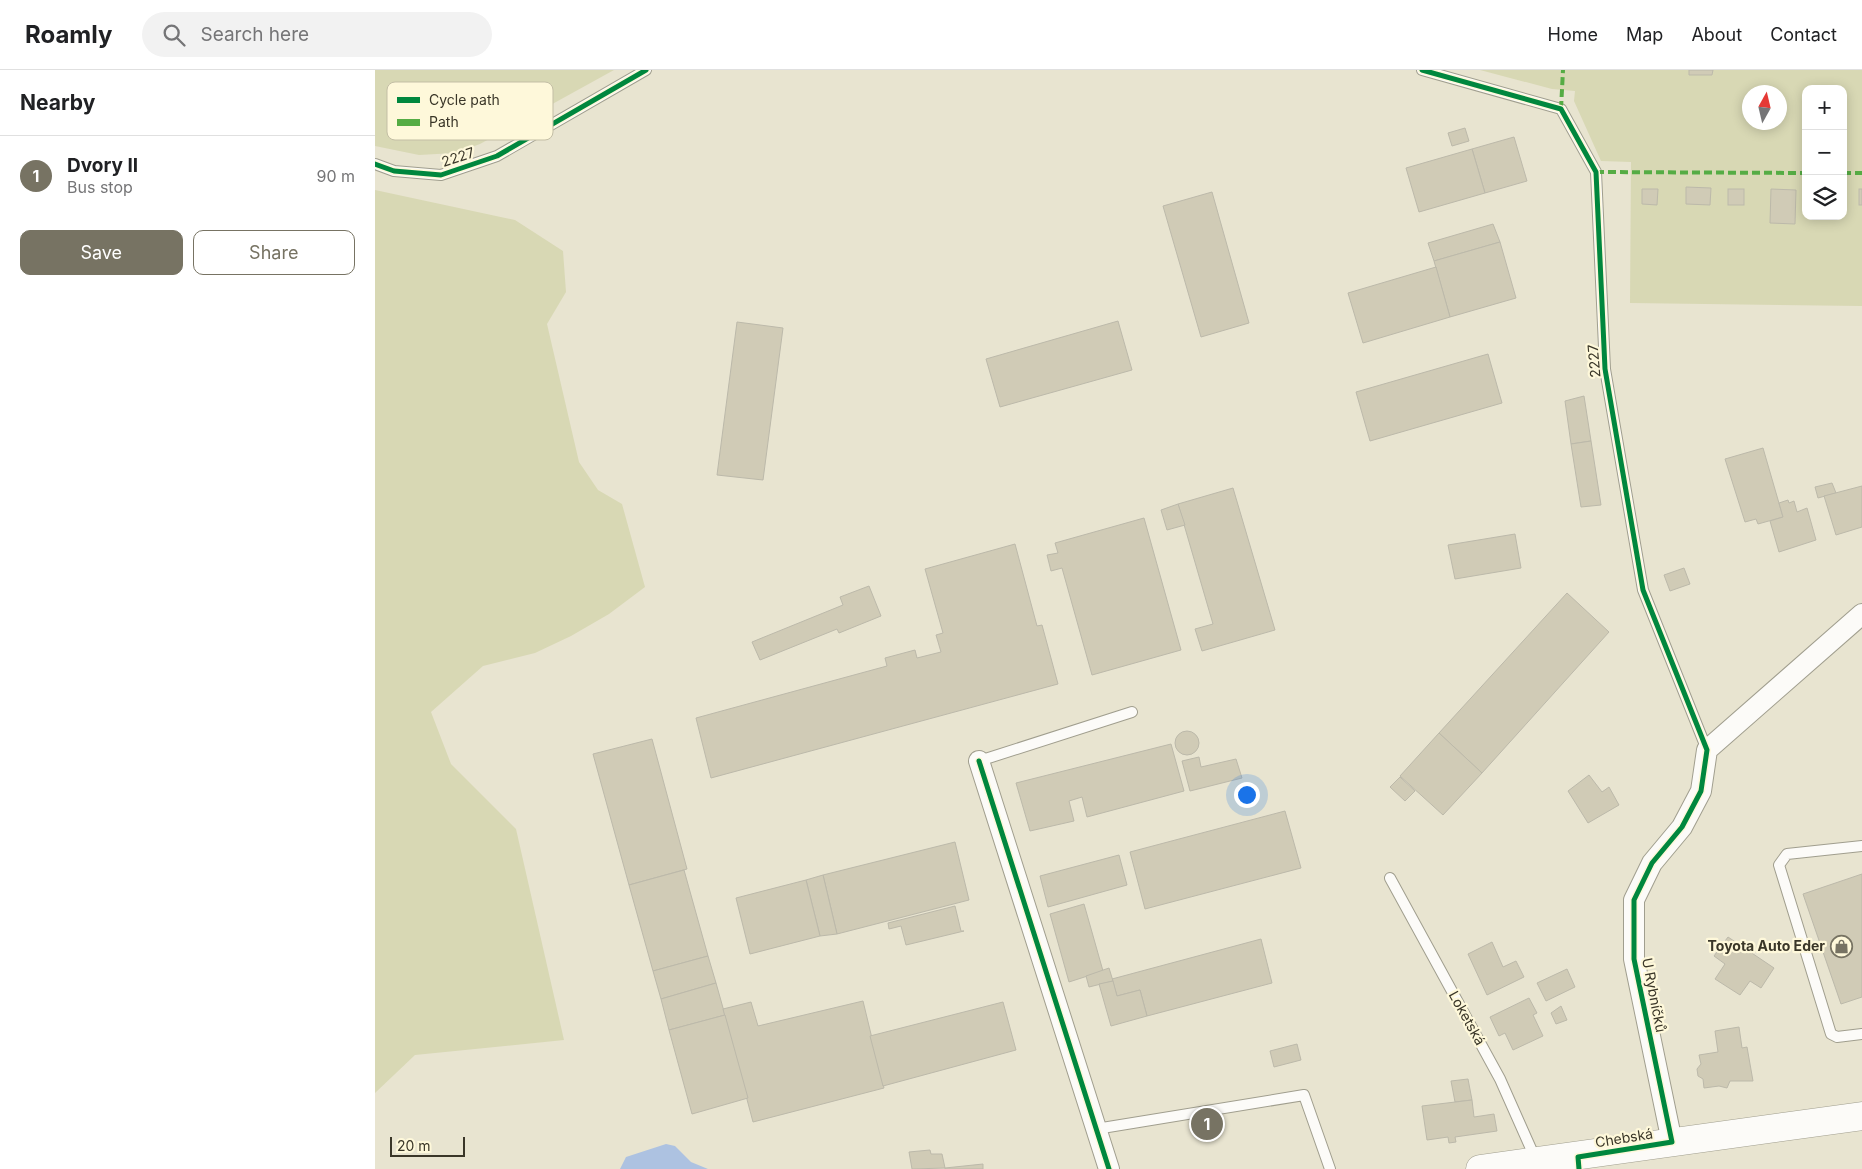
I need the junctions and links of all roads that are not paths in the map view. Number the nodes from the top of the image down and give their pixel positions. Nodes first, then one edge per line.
1 (646, 70) edge
2 (1422, 70) edge
3 (553, 124) edge
4 (525, 140) edge
5 (375, 164) edge
6 (1862, 614) edge
7 (1132, 712) dead end
8 (1707, 750) junction
9 (979, 761) joint
10 (1862, 846) edge
11 (1390, 878) dead end
12 (1862, 1034) edge
13 (1862, 1116) edge
14 (1096, 1129) junction
15 (1672, 1142) junction
16 (1536, 1161) junction
17 (1579, 1163) edge
18 (1109, 1169) edge
19 (1330, 1169) edge
20 (1479, 1169) edge

1 - 3 lane, 2227
2 - 8 lane, 2227
4 - 5 lane, 2227
6 - 8 street
7 - 9 lane
8 - 15 street, U Rybníčků
9 - 14 street
10 - 12 lane
11 - 16 lane, Loketská
13 - 15 street, Chebská
14 - 18 street
14 - 19 lane
15 - 17 street, Chebská
16 - 17 street, Chebská
16 - 20 street, Chebská

